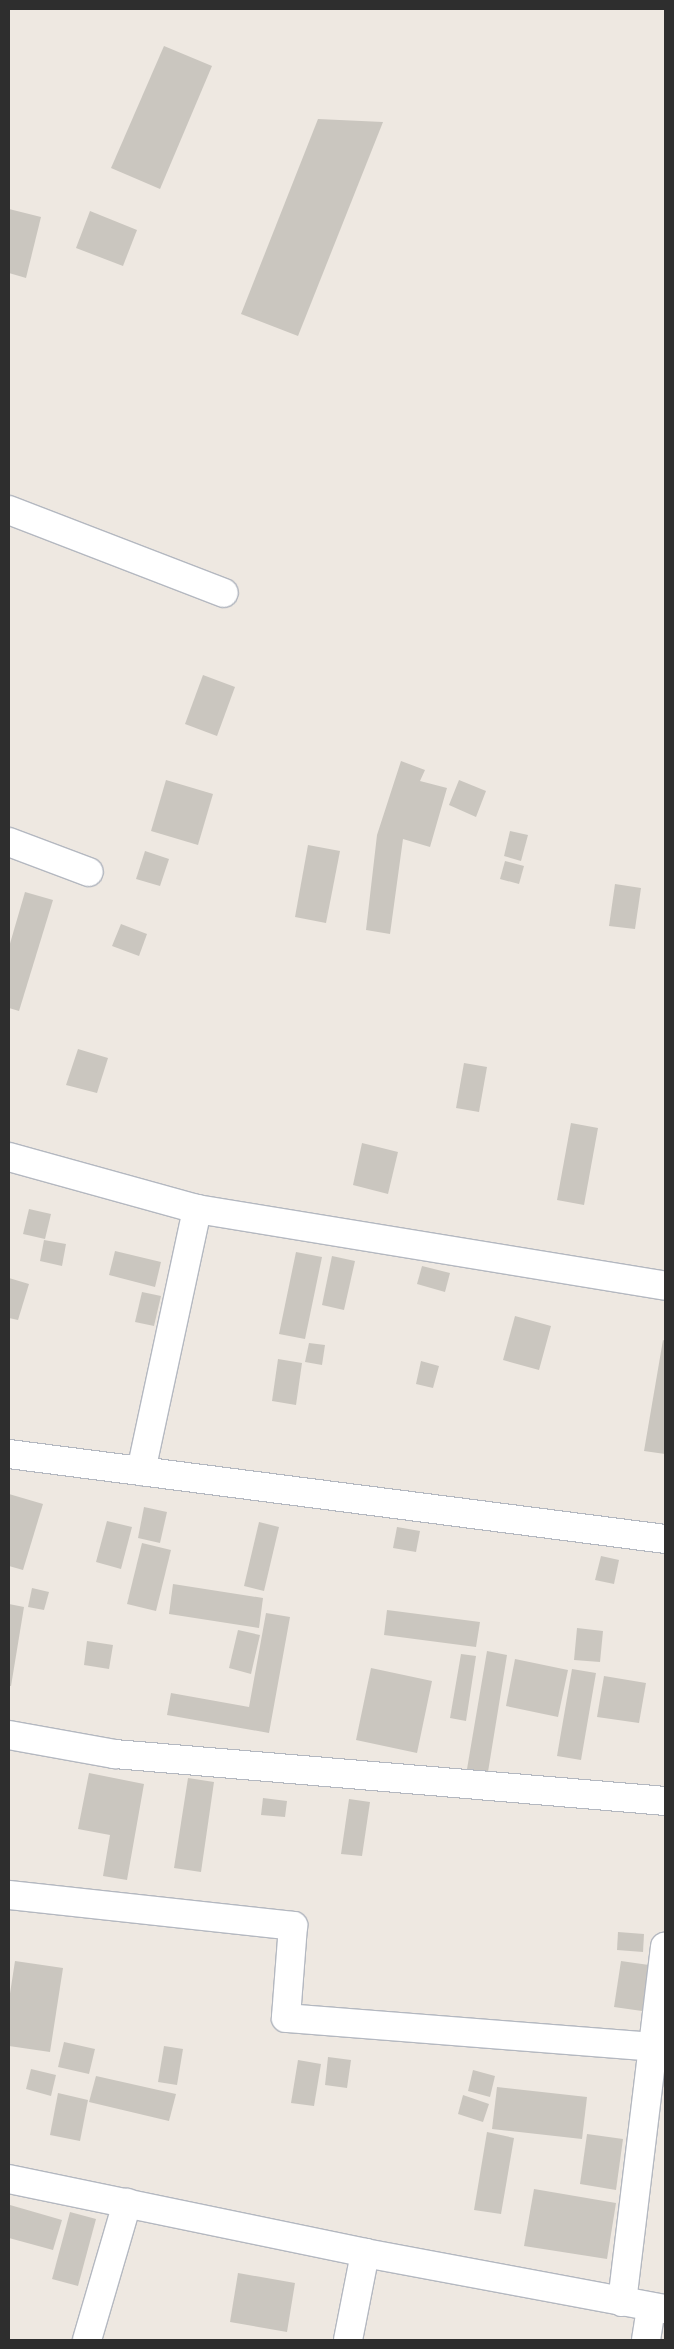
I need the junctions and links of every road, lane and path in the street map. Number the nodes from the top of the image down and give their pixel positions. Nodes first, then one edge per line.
1 (9, 510) edge
2 (224, 593) dead end
3 (9, 842) edge
4 (89, 872) dead end
5 (9, 1157) edge
6 (197, 1209) junction
7 (665, 1286) edge
8 (9, 1454) edge
9 (141, 1471) junction
10 (665, 1539) edge
11 (9, 1735) edge
12 (665, 1801) edge
13 (9, 1895) edge
14 (665, 1947) edge
15 (659, 2048) edge
16 (9, 2179) edge
17 (127, 2203) junction
18 (365, 2253) junction
19 (622, 2302) junction
20 (658, 2308) edge
21 (87, 2340) edge
22 (348, 2340) edge
23 (646, 2340) edge

1 - 2 street
3 - 4 street
5 - 6 street
6 - 7 street
6 - 9 street
8 - 9 street
9 - 10 street
11 - 12 street
13 - 15 street
14 - 15 street
15 - 19 street
16 - 17 street
17 - 18 street
17 - 21 street
18 - 19 street
18 - 22 street
19 - 20 street
20 - 23 street

